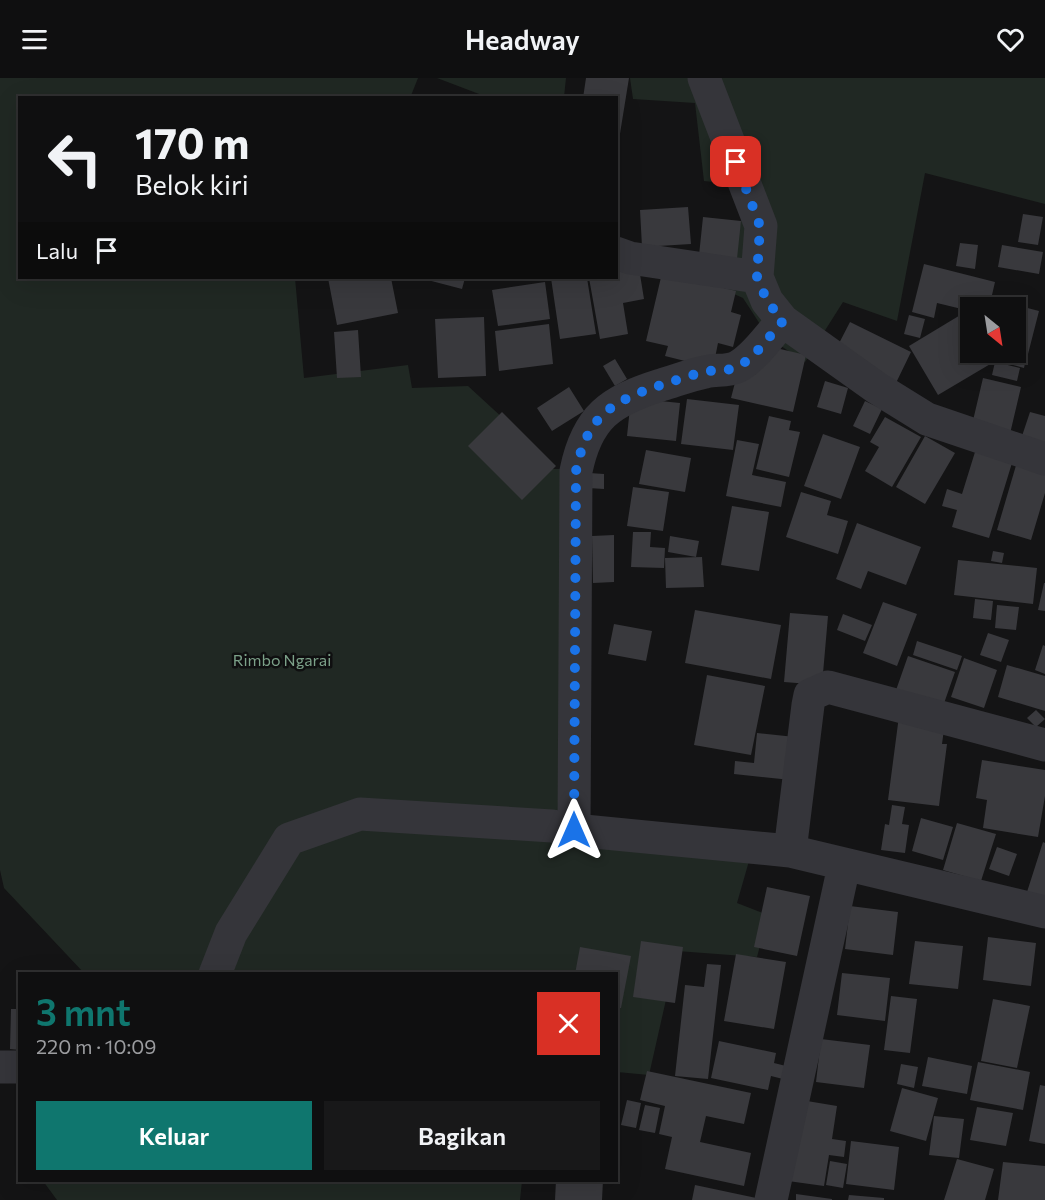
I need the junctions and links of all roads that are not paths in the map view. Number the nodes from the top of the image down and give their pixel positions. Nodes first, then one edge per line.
1 (704, 78) edge
2 (618, 254) edge
3 (757, 277) junction
4 (783, 321) junction
5 (1045, 459) edge
6 (1045, 745) edge
7 (574, 830) junction
8 (790, 851) junction
9 (844, 866) junction
10 (1045, 912) edge
11 (216, 972) edge
12 (0, 1067) edge
13 (18, 1067) edge
14 (771, 1200) edge

1 - 3 street
2 - 3 street
3 - 4 street
4 - 5 street
4 - 7 street
6 - 8 street
7 - 8 street
7 - 11 street
8 - 9 street
9 - 10 street
9 - 14 street
12 - 13 street

